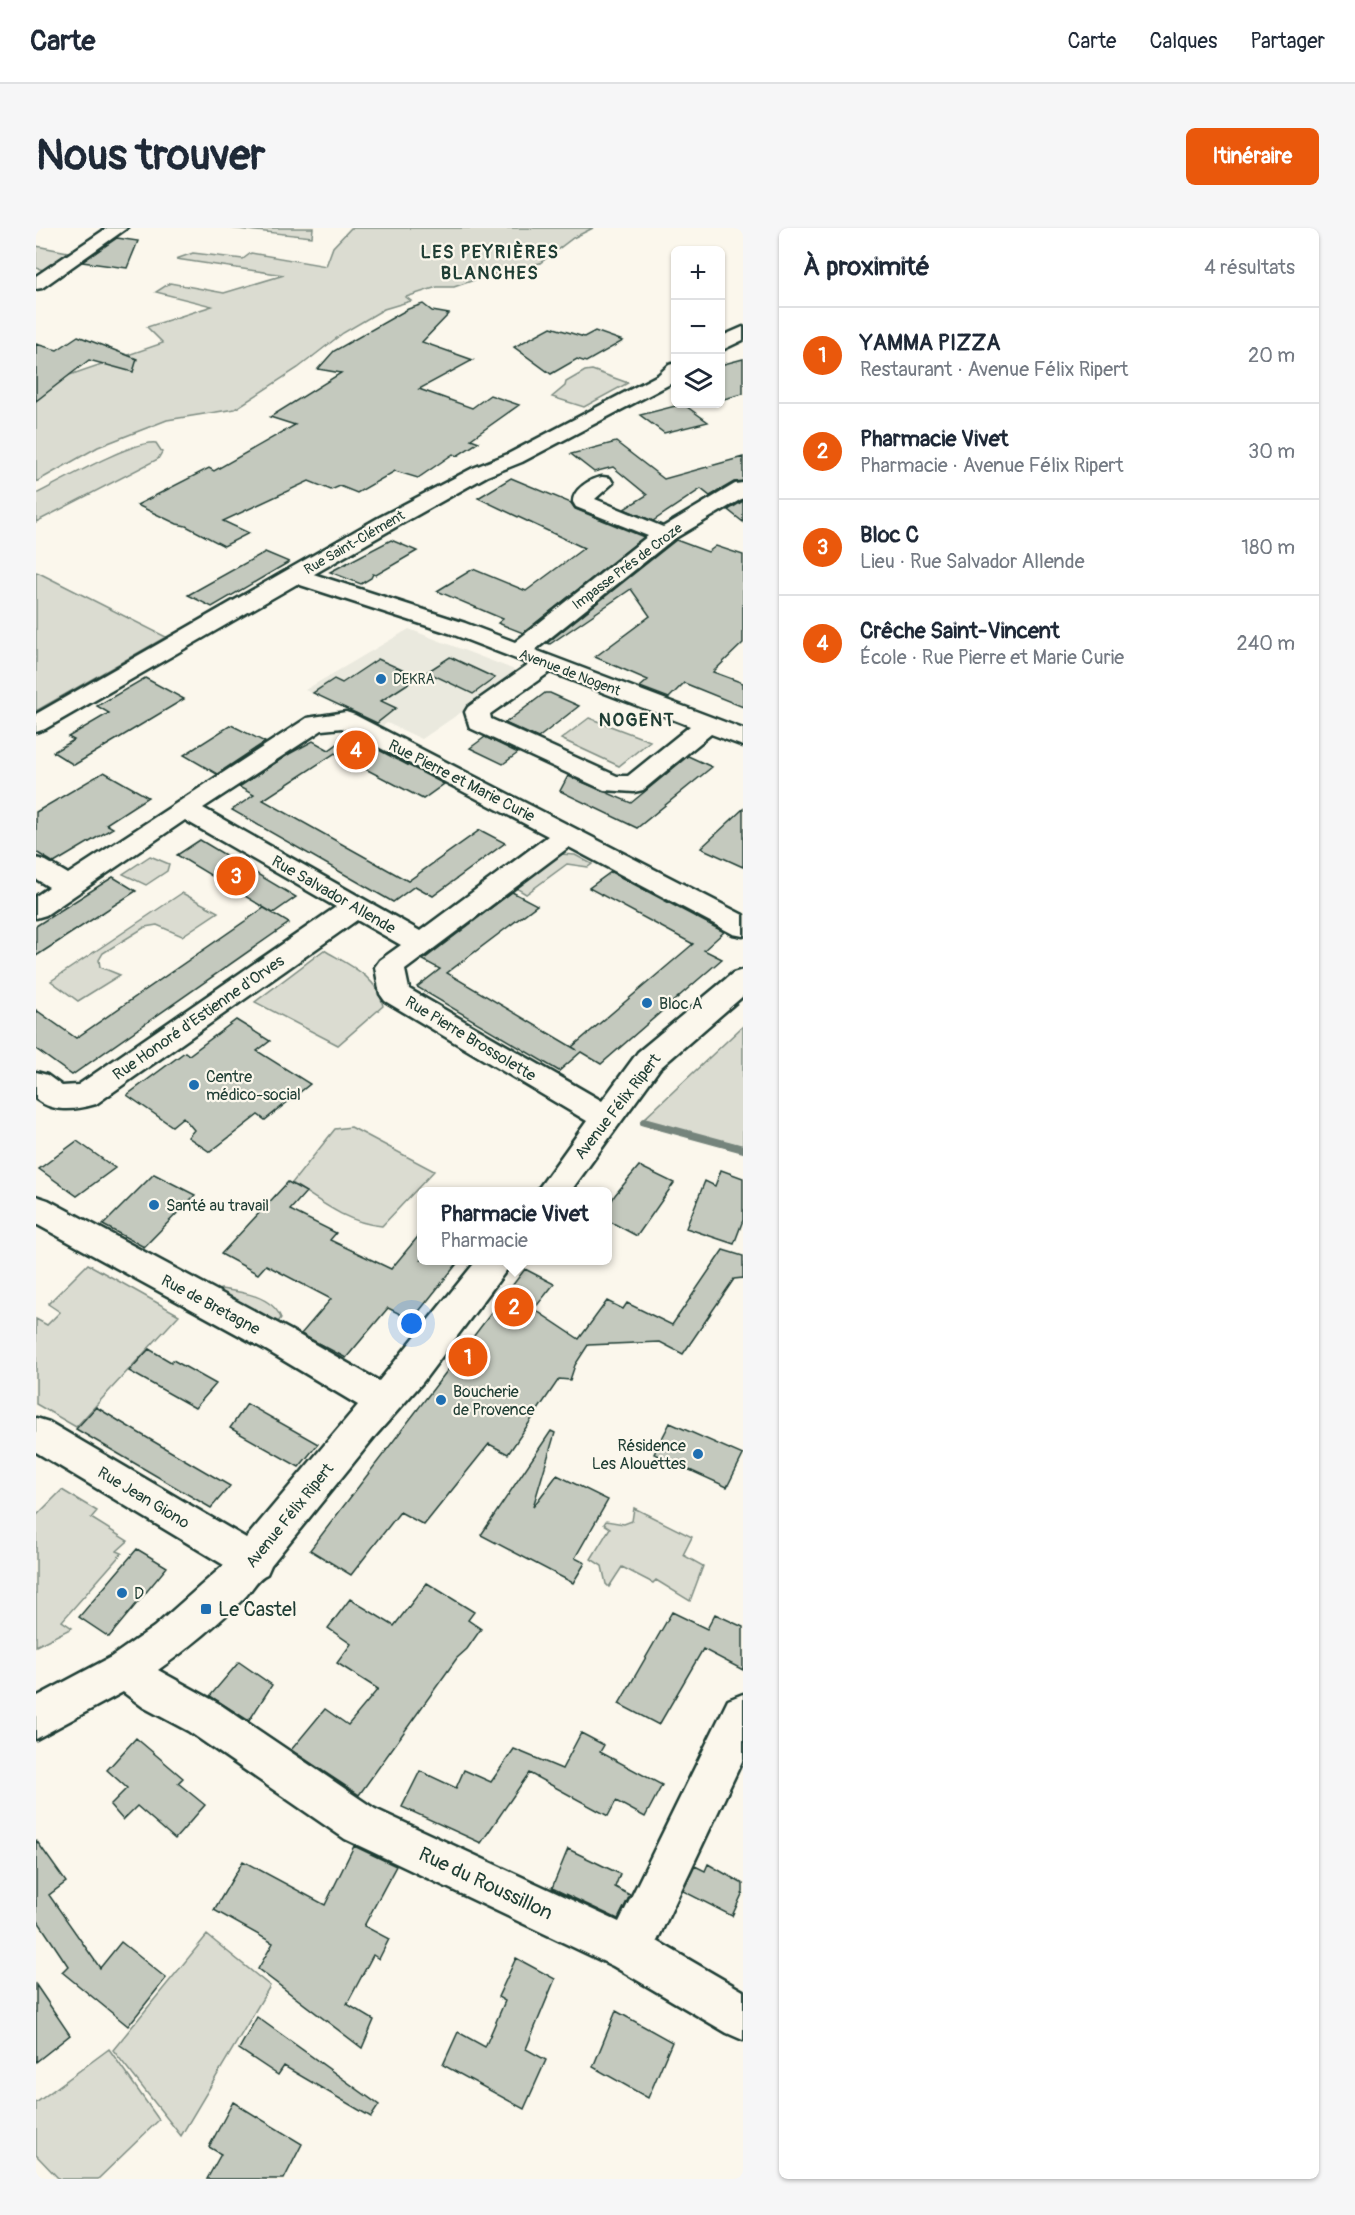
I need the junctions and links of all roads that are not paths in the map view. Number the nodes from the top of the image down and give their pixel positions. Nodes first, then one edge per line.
1 (118, 228) edge
2 (36, 284) edge
3 (743, 333) edge
4 (725, 342) edge
5 (671, 373) edge
6 (602, 483) dead end
7 (743, 489) edge
8 (664, 535) junction
9 (291, 579) junction
10 (517, 652) junction
11 (547, 663) junction
12 (36, 724) edge
13 (708, 724) junction
14 (743, 738) edge
15 (184, 808) junction
16 (568, 835) junction
17 (36, 867) edge
18 (67, 886) junction
19 (356, 907) junction
20 (36, 909) edge
21 (743, 927) edge
22 (421, 944) junction
23 (743, 980) edge
24 (36, 1083) edge
25 (606, 1118) junction
26 (555, 1187) edge
27 (36, 1209) edge
28 (493, 1265) edge
29 (384, 1401) junction
30 (36, 1433) edge
31 (253, 1562) junction
32 (125, 1670) junction
33 (743, 1714) edge
34 (36, 1719) edge
35 (628, 1950) junction
36 (743, 2017) edge

1 - 2 street
3 - 4 street
5 - 9 street, Rue Saint-Clément
6 - 8 street
7 - 8 street, Impasse Prés de Croze
8 - 10 street, Impasse Prés de Croze
9 - 10 street, Avenue de Nogent
9 - 12 street, Rue Saint-Clément
10 - 11 street, Avenue de Nogent
11 - 13 street, Avenue de Nogent
11 - 13 street
13 - 14 street, Avenue de Nogent
15 - 16 street, Rue Pierre et Marie Curie
15 - 18 street
15 - 19 street, Rue Salvador Allende
16 - 21 street, Rue Pierre et Marie Curie
16 - 22 street, Rue Pierre Brossolette
17 - 18 street
18 - 20 street
19 - 22 street, Rue Salvador Allende
19 - 24 street, Rue Honoré d'Estienne d'Orves
22 - 25 street, Rue Pierre Brossolette
23 - 25 street, Avenue Félix Ripert
25 - 26 street, Avenue Félix Ripert
27 - 29 street, Rue de Bretagne
28 - 29 street, Avenue Félix Ripert
29 - 31 street, Avenue Félix Ripert
30 - 31 street, Rue Jean Giono
31 - 32 street, Avenue Félix Ripert
32 - 34 street, Avenue Félix Ripert
32 - 35 street, Rue du Roussillon
33 - 35 street
35 - 36 street, Rue du Roussillon

